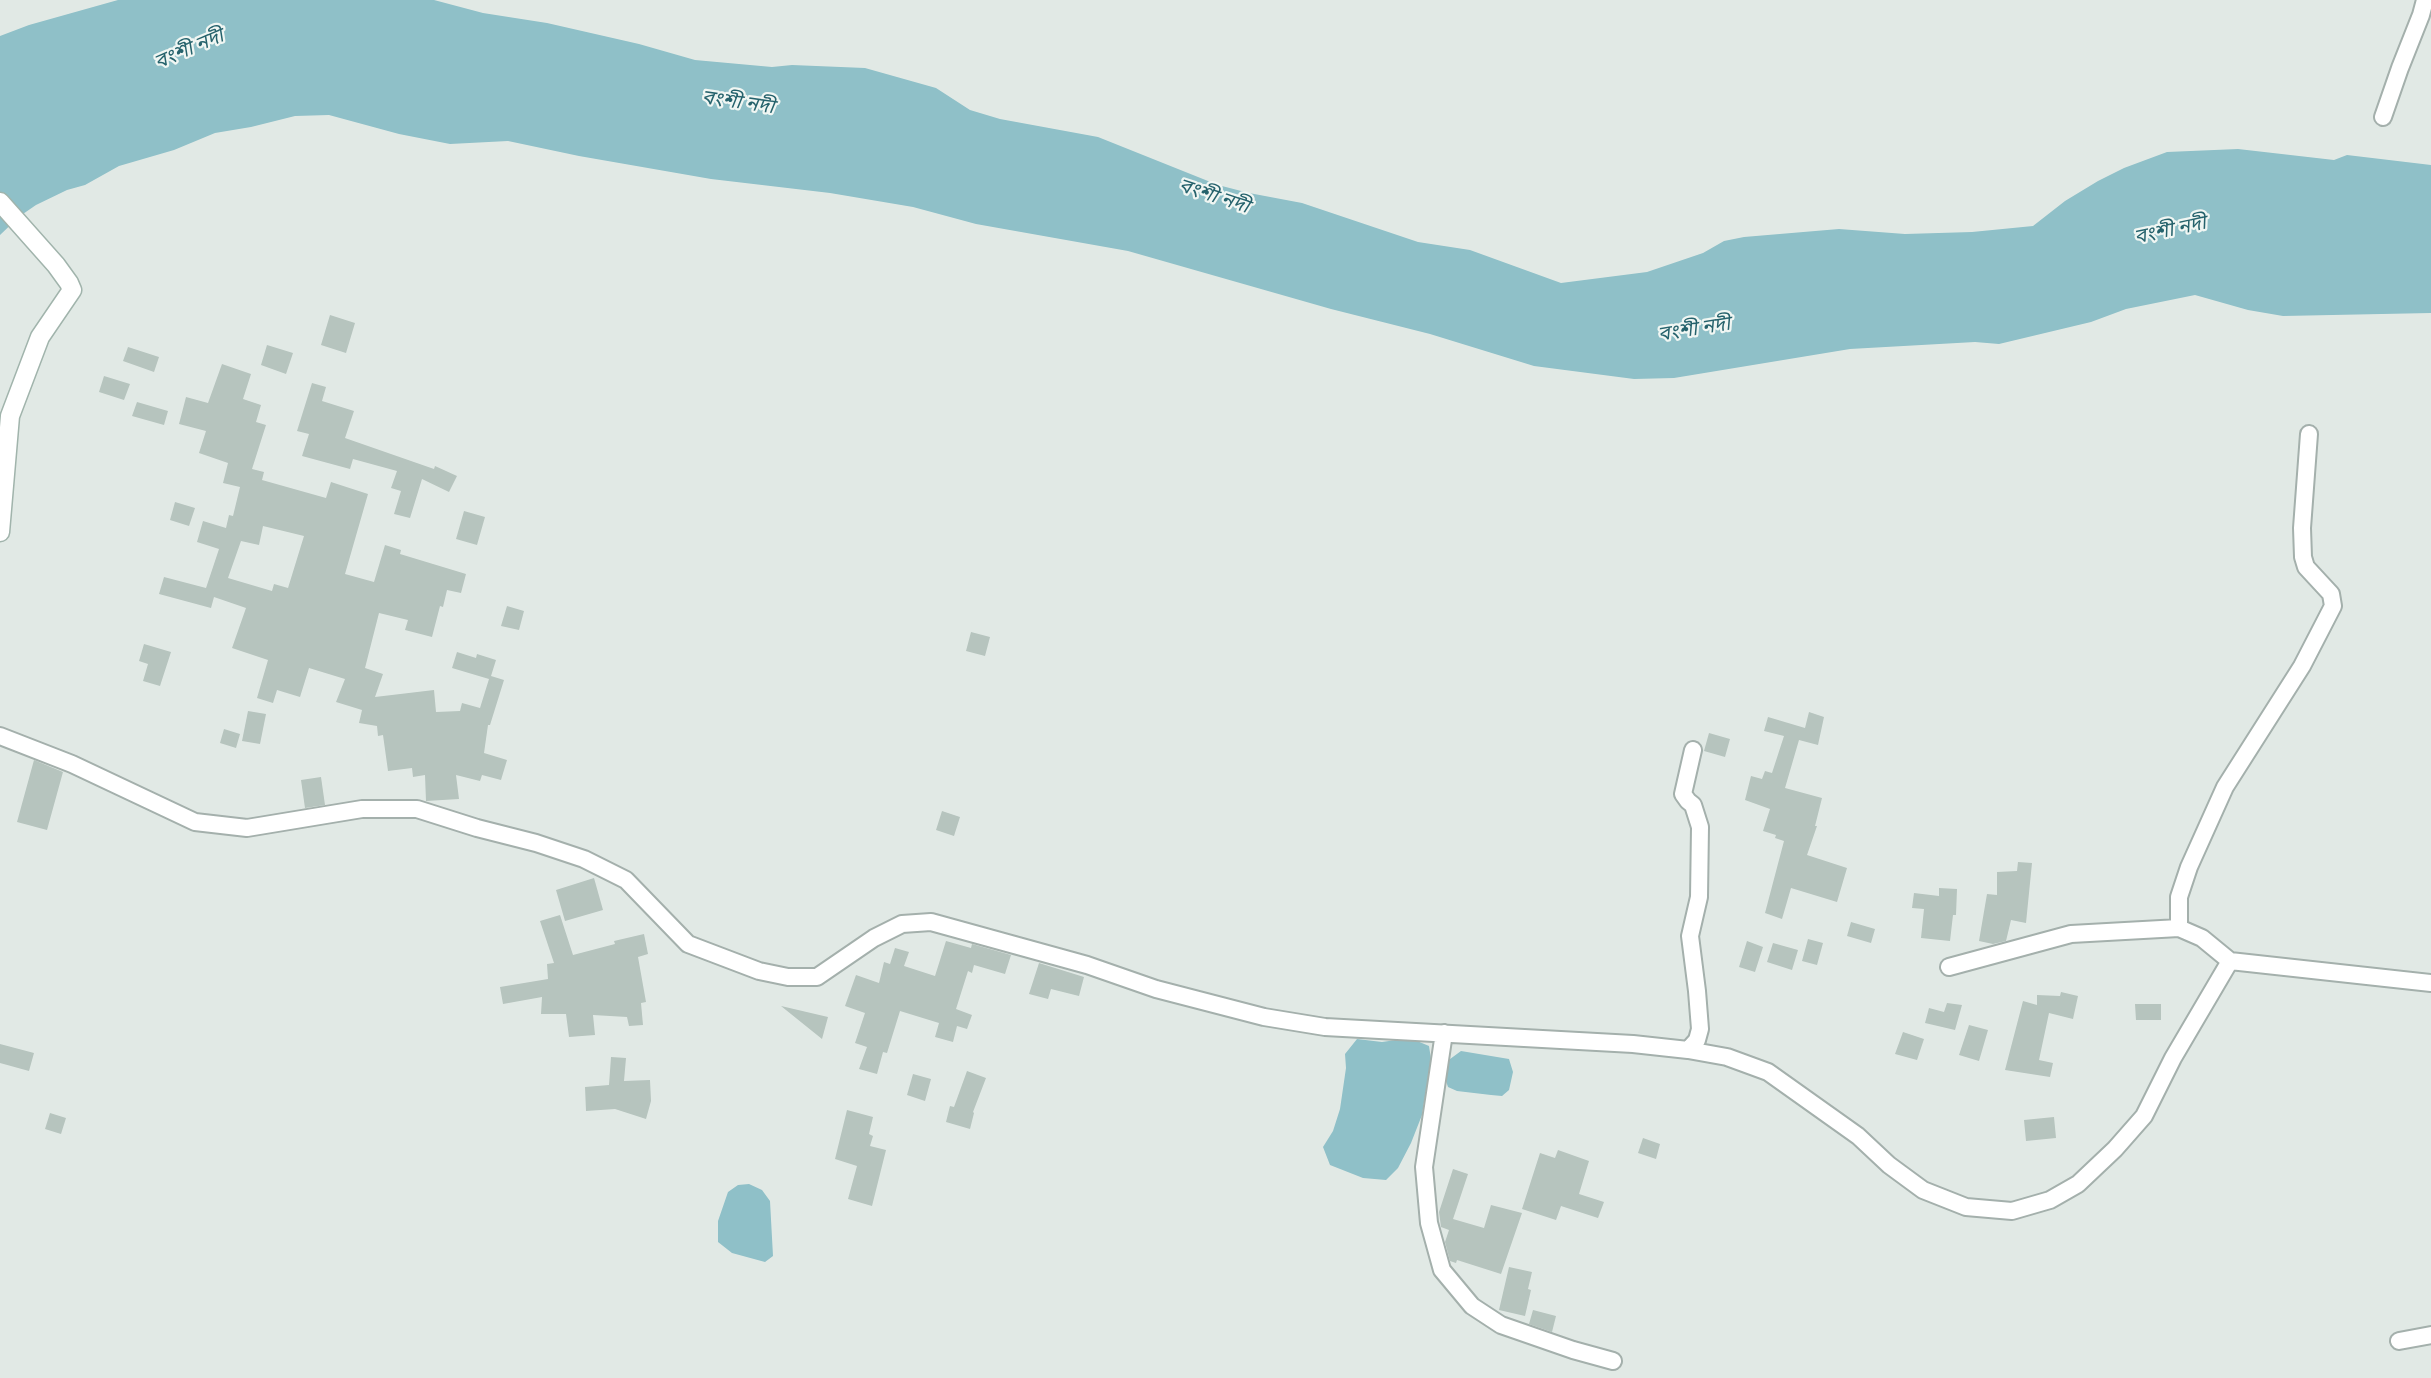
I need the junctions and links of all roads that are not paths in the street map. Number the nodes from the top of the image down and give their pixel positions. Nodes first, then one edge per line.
1 (2425, 0) edge
2 (2383, 117) dead end
3 (0, 202) edge
4 (2309, 434) dead end
5 (0, 532) edge
6 (0, 735) edge
7 (1693, 750) dead end
8 (2179, 928) junction
9 (2230, 961) junction
10 (1949, 967) dead end
11 (2431, 983) edge
12 (1444, 1033) junction
13 (1688, 1050) junction
14 (2431, 1335) edge
15 (2399, 1341) dead end
16 (1613, 1361) dead end

1 - 2 street
3 - 5 street
4 - 8 street
6 - 12 street
7 - 13 street
8 - 9 street
8 - 10 street
9 - 11 street
9 - 13 street
12 - 13 street
12 - 16 street
14 - 15 street

